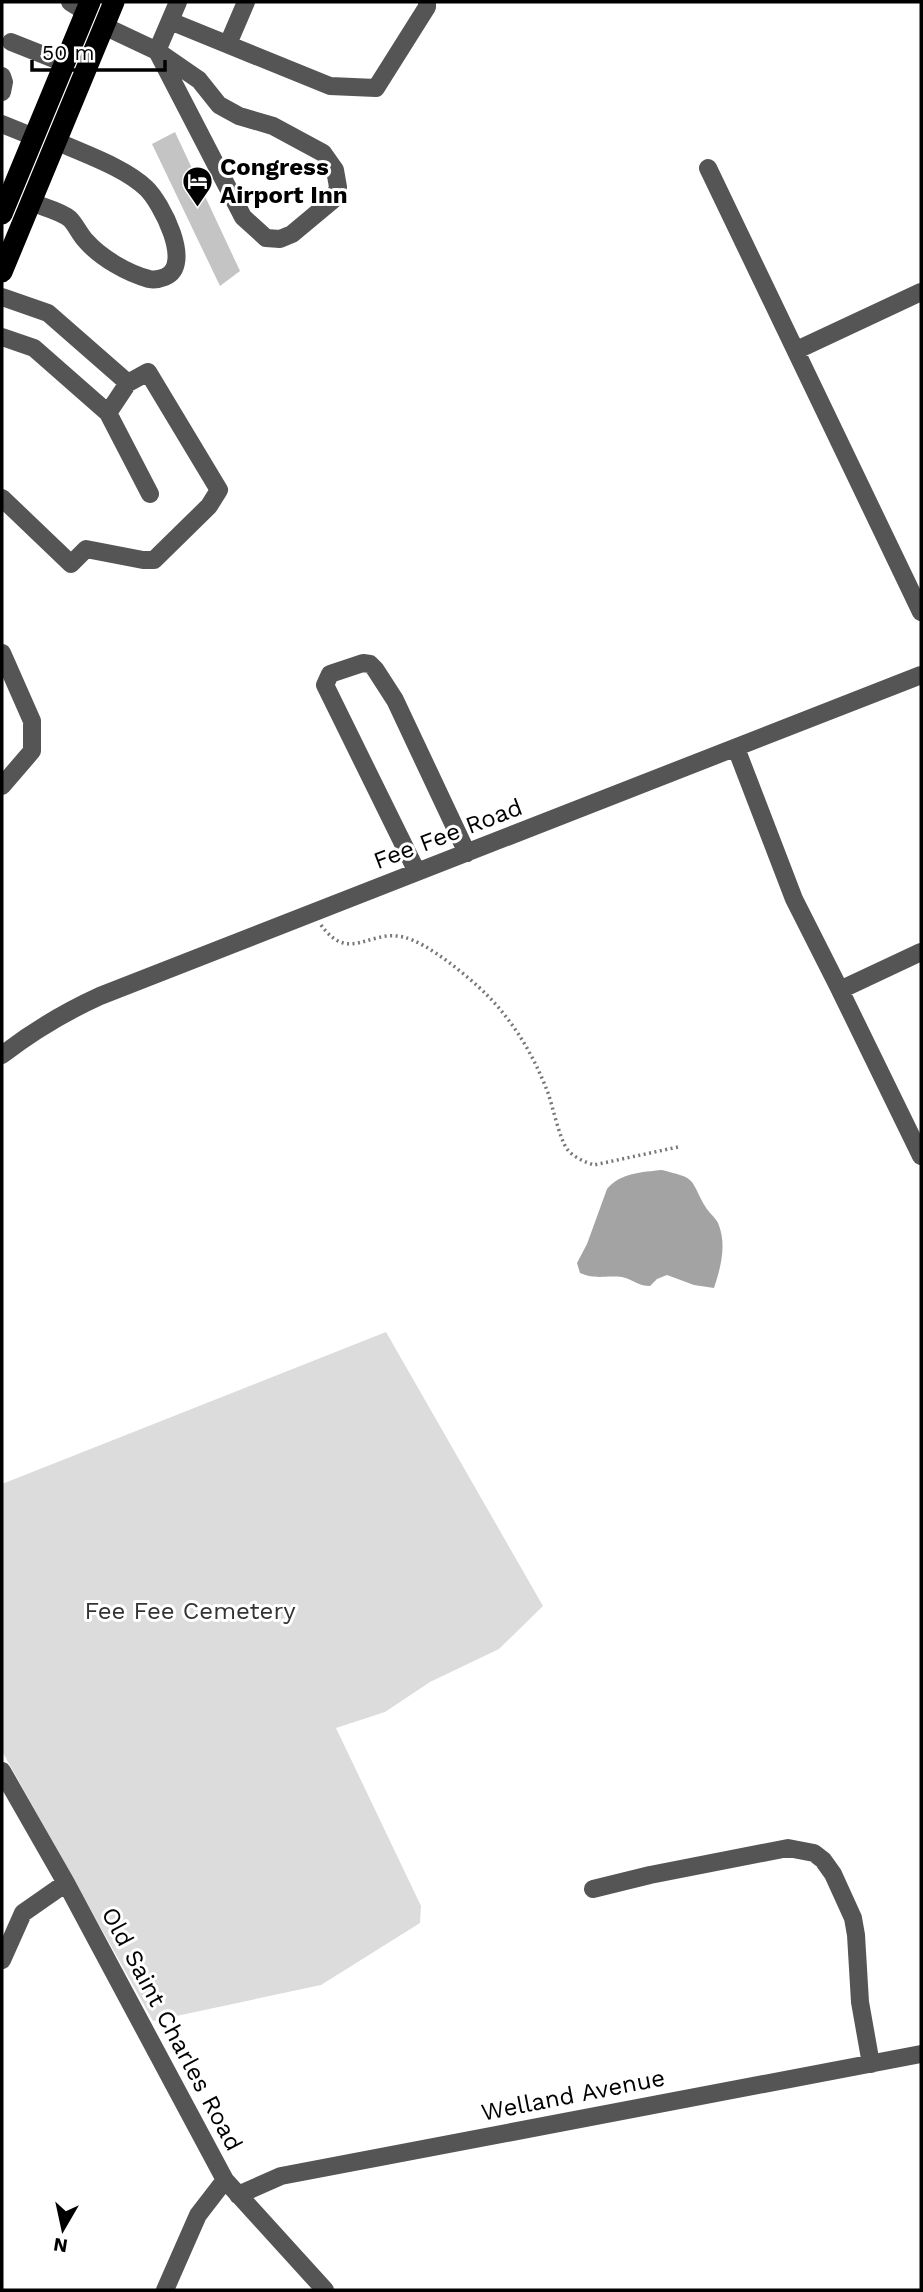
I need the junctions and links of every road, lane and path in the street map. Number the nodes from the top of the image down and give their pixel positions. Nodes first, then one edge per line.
1 (114, 2) edge
2 (178, 2) edge
3 (246, 2) edge
4 (427, 2) edge
5 (82, 5) edge
6 (170, 20) junction
7 (104, 26) junction
8 (11, 42) dead end
9 (228, 44) junction
10 (157, 51) junction
11 (64, 64) junction
12 (2, 76) edge
13 (2, 92) edge
14 (2, 124) edge
15 (34, 137) junction
16 (56, 141) junction
17 (708, 168) dead end
18 (31, 202) junction
19 (2, 211) edge
20 (2, 272) edge
21 (921, 292) edge
22 (2, 297) edge
23 (2, 337) edge
24 (797, 350) junction
25 (128, 383) junction
26 (108, 413) junction
27 (150, 494) dead end
28 (2, 498) edge
29 (921, 612) edge
30 (2, 653) edge
31 (921, 675) edge
32 (736, 748) junction
33 (2, 786) edge
34 (467, 853) junction
35 (417, 872) junction
36 (312, 912) junction
37 (921, 951) edge
38 (840, 990) junction
39 (2, 1055) edge
40 (678, 1147) dead end
41 (921, 1156) edge
42 (2, 1771) edge
43 (66, 1883) junction
44 (593, 1889) dead end
45 (2, 1960) edge
46 (921, 2054) edge
47 (871, 2064) junction
48 (225, 2180) junction
49 (238, 2195) junction
50 (165, 2290) edge
51 (325, 2290) edge

1 - 7 highway
2 - 6 street
3 - 9 street
4 - 9 street
5 - 11 highway
6 - 9 street
6 - 10 street
7 - 10 street
7 - 16 highway
8 - 11 street
10 - 10 street
11 - 15 highway
12 - 13 street
14 - 15 street
15 - 19 highway
16 - 18 highway
16 - 18 street
17 - 24 street
18 - 20 highway
21 - 24 street
22 - 25 street
23 - 26 street
24 - 29 street
25 - 26 street
25 - 28 street
26 - 27 street
30 - 33 street
31 - 32 street, Fee Fee Road
32 - 34 street, Fee Fee Road
32 - 38 street
34 - 35 street, Fee Fee Road
34 - 35 street
35 - 36 street, Fee Fee Road
36 - 39 street, Fee Fee Road
36 - 40 path
37 - 38 street
38 - 41 street
42 - 43 street, Old Saint Charles Road
43 - 45 street
43 - 48 street, Old Saint Charles Road
44 - 47 street
46 - 47 street, Welland Avenue
47 - 49 street, Welland Avenue
48 - 49 street, Old Saint Charles Road
48 - 50 street
49 - 51 street, Old Saint Charles Road

